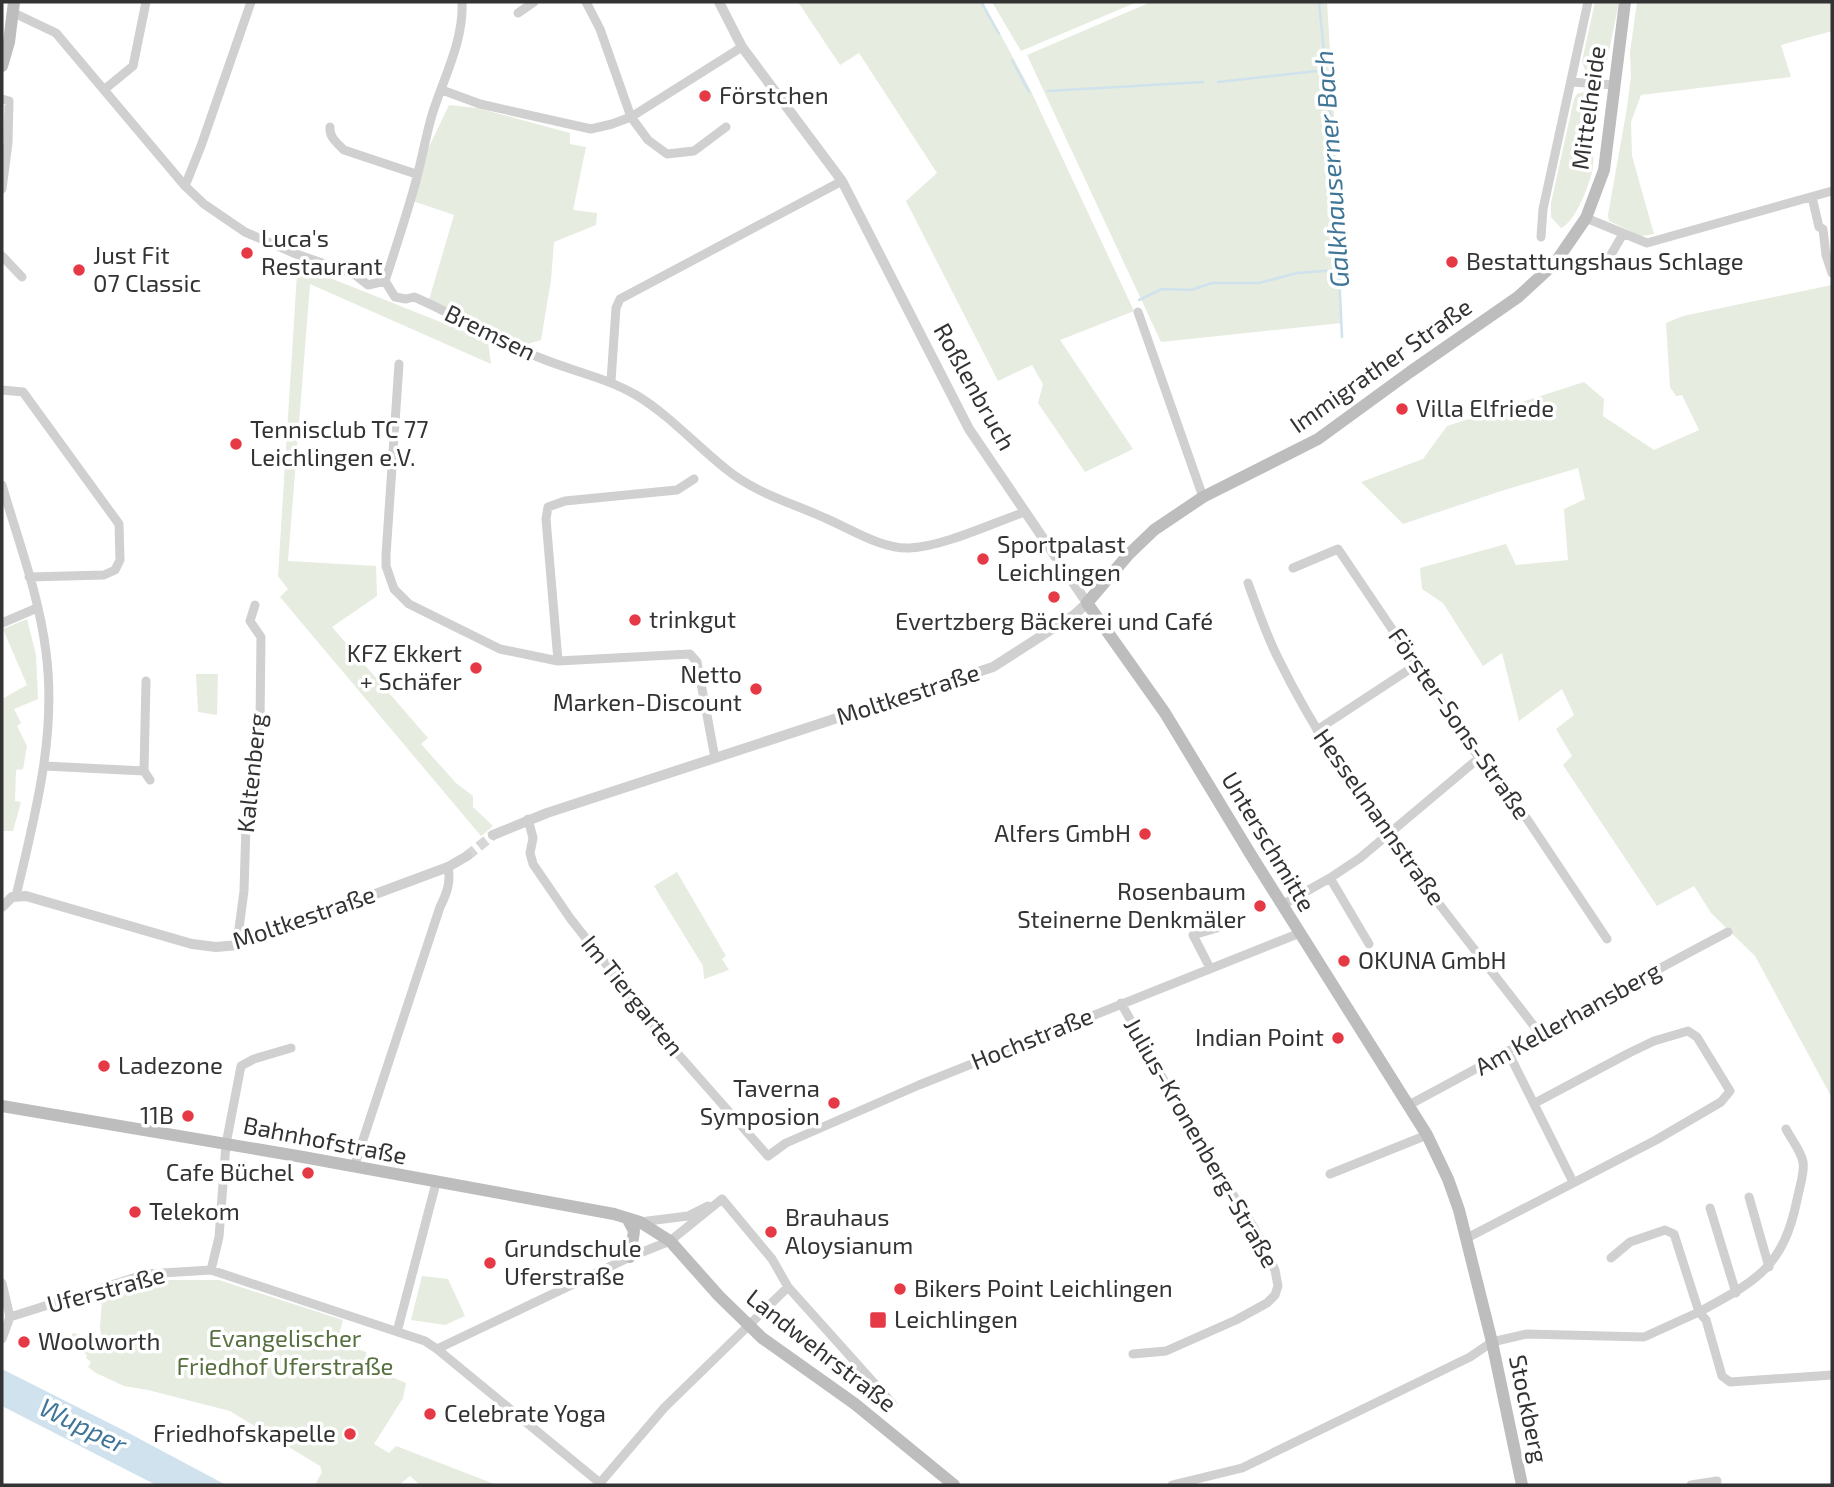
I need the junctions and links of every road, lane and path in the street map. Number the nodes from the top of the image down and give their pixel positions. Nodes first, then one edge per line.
1 (146, 2) edge
2 (251, 2) edge
3 (462, 2) edge
4 (534, 2) edge
5 (586, 2) edge
6 (719, 2) edge
7 (1588, 2) edge
8 (1625, 2) edge
9 (14, 8) edge
10 (518, 13) dead end
11 (742, 47) junction
12 (2, 66) edge
13 (1572, 82) junction
14 (1614, 85) junction
15 (105, 89) junction
16 (442, 90) junction
17 (2, 99) edge
18 (631, 117) junction
19 (330, 127) dead end
20 (726, 127) dead end
21 (416, 174) junction
22 (842, 181) junction
23 (185, 186) junction
24 (2, 189) edge
25 (1832, 191) edge
26 (1812, 197) junction
27 (1586, 218) junction
28 (1623, 234) junction
29 (1541, 237) dead end
30 (2, 256) edge
31 (1583, 269) dead end
32 (1832, 274) edge
33 (22, 277) dead end
34 (385, 281) junction
35 (1138, 312) dead end
36 (400, 364) dead end
37 (611, 382) junction
38 (2, 390) edge
39 (694, 479) dead end
40 (2, 485) edge
41 (1203, 497) junction
42 (1025, 512) junction
43 (1293, 568) dead end
44 (29, 577) junction
45 (1248, 583) dead end
46 (1087, 603) junction
47 (255, 605) dead end
48 (37, 608) junction
49 (2, 624) edge
50 (558, 661) junction
51 (1416, 665) junction
52 (146, 681) dead end
53 (1317, 730) junction
54 (715, 758) junction
55 (1479, 758) junction
56 (45, 766) junction
57 (144, 771) junction
58 (150, 780) dead end
59 (528, 820) junction
60 (493, 835) tunnel mouth
61 (1388, 835) junction
62 (467, 856) tunnel mouth
63 (448, 867) junction
64 (1330, 878) junction
65 (16, 896) junction
66 (1282, 905) junction
67 (2, 907) edge
68 (1217, 928) dead end
69 (1728, 932) dead end
70 (1300, 933) junction
71 (1607, 939) dead end
72 (239, 944) junction
73 (1368, 944) dead end
74 (1210, 968) junction
75 (1121, 1003) junction
76 (1540, 1034) junction
77 (291, 1048) dead end
78 (1508, 1052) junction
79 (1535, 1103) junction
80 (1409, 1105) junction
81 (2, 1106) edge
82 (1786, 1129) dead end
83 (1427, 1135) junction
84 (226, 1144) junction
85 (768, 1156) joint
86 (354, 1167) junction
87 (1330, 1174) dead end
88 (1573, 1182) junction
89 (436, 1183) junction
90 (1749, 1198) dead end
91 (722, 1199) junction
92 (1710, 1208) dead end
93 (634, 1220) junction
94 (1467, 1238) junction
95 (670, 1241) junction
96 (630, 1257) junction
97 (1611, 1258) dead end
98 (1769, 1267) junction
99 (211, 1270) junction
100 (2, 1283) edge
101 (788, 1287) junction
102 (1735, 1293) junction
103 (1699, 1312) junction
104 (10, 1317) junction
105 (749, 1325) junction
106 (397, 1332) junction
107 (2, 1339) edge
108 (1492, 1342) junction
109 (437, 1349) junction
110 (1133, 1354) dead end
111 (1832, 1375) edge
112 (892, 1403) dead end
113 (1218, 1475) junction
114 (1717, 1480) dead end
115 (954, 1485) edge
116 (1172, 1485) edge
117 (1228, 1485) edge
118 (1522, 1485) edge
119 (1691, 1485) edge

1 - 15 street
2 - 23 street
3 - 16 street
4 - 10 street
5 - 18 street
6 - 11 street
7 - 13 street
8 - 14 main road, Mittelheide
9 - 12 main road
9 - 15 street, Bremsen
11 - 18 street
11 - 22 street
13 - 14 street
13 - 29 street
14 - 27 main road, Mittelheide
15 - 23 street, Bremsen
16 - 18 street
16 - 21 street
17 - 24 street
18 - 20 street
19 - 21 street
21 - 34 street
22 - 37 street
22 - 42 street, Roßlenbruch
23 - 34 street, Bremsen
25 - 26 street
26 - 28 street
26 - 32 street
27 - 28 street
27 - 41 main road, Immigrather Straße
28 - 31 street
30 - 33 street
34 - 37 street, Bremsen
35 - 41 street
36 - 50 street
37 - 42 street, Bremsen
38 - 44 street
39 - 50 street
40 - 44 street
41 - 46 main road, Immigrather Straße
42 - 46 street, Roßlenbruch
43 - 51 street, Förster-Sons-Straße
44 - 48 street
45 - 53 street, Hesselmannstraße
46 - 54 street, Moltkestraße
46 - 66 main road, Unterschmitte
47 - 72 street, Kaltenberg
48 - 49 street
48 - 56 street
50 - 54 street
51 - 53 street
51 - 55 street, Förster-Sons-Straße
52 - 57 street
53 - 61 street, Hesselmannstraße
54 - 59 street, Moltkestraße
55 - 61 street
55 - 71 street, Förster-Sons-Straße
56 - 57 street
56 - 65 street
57 - 58 street
59 - 60 street, Moltkestraße
59 - 85 street, Im Tiergarten
61 - 64 street
61 - 76 street, Hesselmannstraße
62 - 63 street, Moltkestraße
63 - 72 street, Moltkestraße
63 - 86 street
64 - 66 street
64 - 73 street
65 - 67 street
65 - 72 street, Moltkestraße
66 - 70 main road, Unterschmitte
68 - 74 street
69 - 76 street, Am Kellerhansberg
70 - 74 street, Hochstraße
70 - 80 main road, Unterschmitte
74 - 75 street, Hochstraße
75 - 85 street, Hochstraße
75 - 110 street, Julius-Kronenberg-Straße
76 - 78 street, Am Kellerhansberg
77 - 84 street
78 - 79 street
78 - 80 street, Am Kellerhansberg
79 - 88 street
79 - 88 street
80 - 83 main road
81 - 84 main road, Bahnhofstraße
82 - 98 street
83 - 87 street
83 - 94 main road
84 - 86 main road, Bahnhofstraße
84 - 99 street
86 - 89 main road, Bahnhofstraße
88 - 94 street
89 - 93 main road, Bahnhofstraße
89 - 106 street
90 - 98 street
91 - 93 street, Bahnhofstraße
91 - 95 street
91 - 101 street
92 - 102 street
93 - 95 main road, Bahnhofstraße
93 - 96 main road
94 - 108 main road
95 - 96 street
95 - 105 main road, Landwehrstraße
96 - 109 street
97 - 103 street
98 - 102 street
99 - 104 street, Uferstraße
99 - 106 street, Uferstraße
100 - 104 street
101 - 105 street
101 - 112 street
102 - 103 street
103 - 108 street
103 - 111 street
104 - 107 street
105 - 109 street, Uferstraße
105 - 115 main road, Landwehrstraße
106 - 109 street, Uferstraße
108 - 113 street
108 - 118 main road, Stockberg
113 - 116 street
113 - 117 street
114 - 119 street

